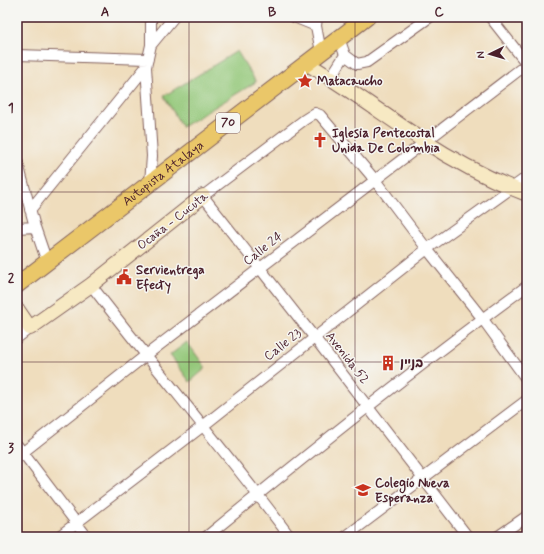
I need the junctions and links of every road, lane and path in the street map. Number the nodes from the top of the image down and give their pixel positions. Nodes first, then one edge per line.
1 (151, 17) edge
2 (174, 17) edge
3 (294, 17) edge
4 (367, 17) edge
5 (430, 17) edge
6 (490, 17) edge
7 (316, 22) edge
8 (339, 38) junction
9 (151, 45) junction
10 (321, 52) junction
11 (17, 55) edge
12 (345, 55) junction
13 (147, 63) junction
14 (306, 63) junction
15 (527, 64) edge
16 (331, 77) junction
17 (424, 141) junction
18 (17, 160) edge
19 (19, 170) edge
20 (527, 177) edge
21 (375, 180) junction
22 (150, 183) junction
23 (512, 188) junction
24 (527, 194) edge
25 (203, 196) junction
26 (30, 210) junction
27 (35, 227) junction
28 (17, 228) edge
29 (427, 249) junction
30 (47, 262) junction
31 (260, 268) junction
32 (17, 285) edge
33 (91, 285) junction
34 (527, 286) edge
35 (17, 309) edge
36 (482, 318) junction
37 (30, 328) junction
38 (314, 337) junction
39 (17, 338) edge
40 (146, 356) junction
41 (527, 380) edge
42 (527, 400) edge
43 (368, 407) junction
44 (203, 426) junction
45 (19, 451) edge
46 (423, 478) junction
47 (258, 494) junction
48 (527, 516) edge
49 (76, 523) junction
50 (58, 537) edge
51 (87, 537) edge
52 (206, 537) edge
53 (290, 537) edge
54 (345, 537) edge
55 (468, 537) edge
56 (497, 537) edge

1 - 9 street
2 - 9 street
3 - 7 street
4 - 8 main road, Autopista Atalaya / 70
5 - 12 street
6 - 15 street
7 - 10 street
8 - 10 main road, Autopista Atalaya / 70
8 - 12 street
9 - 13 street
10 - 14 main road, Autopista Atalaya / 70
11 - 13 street
12 - 16 street
13 - 22 street
13 - 26 street
14 - 16 street
14 - 22 main road, Autopista Atalaya / 70
15 - 17 street, Calle 24
16 - 17 street
17 - 21 street, Calle 24
17 - 23 street
18 - 19 street
19 - 26 street
20 - 23 street, Calle 23
21 - 25 street, Ocaña - Cucuta
21 - 29 street
21 - 31 street, Calle 24
22 - 30 main road, Autopista Atalaya / 70
23 - 24 street
23 - 29 street, Calle 23
25 - 31 street, Avenida 52
25 - 33 street, Ocaña - Cucuta
26 - 27 street
27 - 28 street
27 - 30 street
29 - 36 street
29 - 38 street, Calle 23
30 - 32 main road, Autopista Atalaya / 70
31 - 38 street, Avenida 52
31 - 40 street, Calle 24
33 - 37 street, Ocaña - Cucuta
33 - 40 street
34 - 36 street
35 - 37 street
36 - 41 street
36 - 43 street
37 - 39 street, Ocaña - Cucuta
38 - 43 street, Avenida 52
38 - 44 street, Calle 23
40 - 44 street
40 - 45 street, Calle 24
42 - 46 street
43 - 46 street, Avenida 52
43 - 47 street
44 - 47 street
44 - 49 street, Calle 23
45 - 49 street
46 - 54 street
46 - 55 street, Avenida 52
47 - 52 street
47 - 53 street
48 - 56 street
49 - 50 street, Calle 23
49 - 51 street

